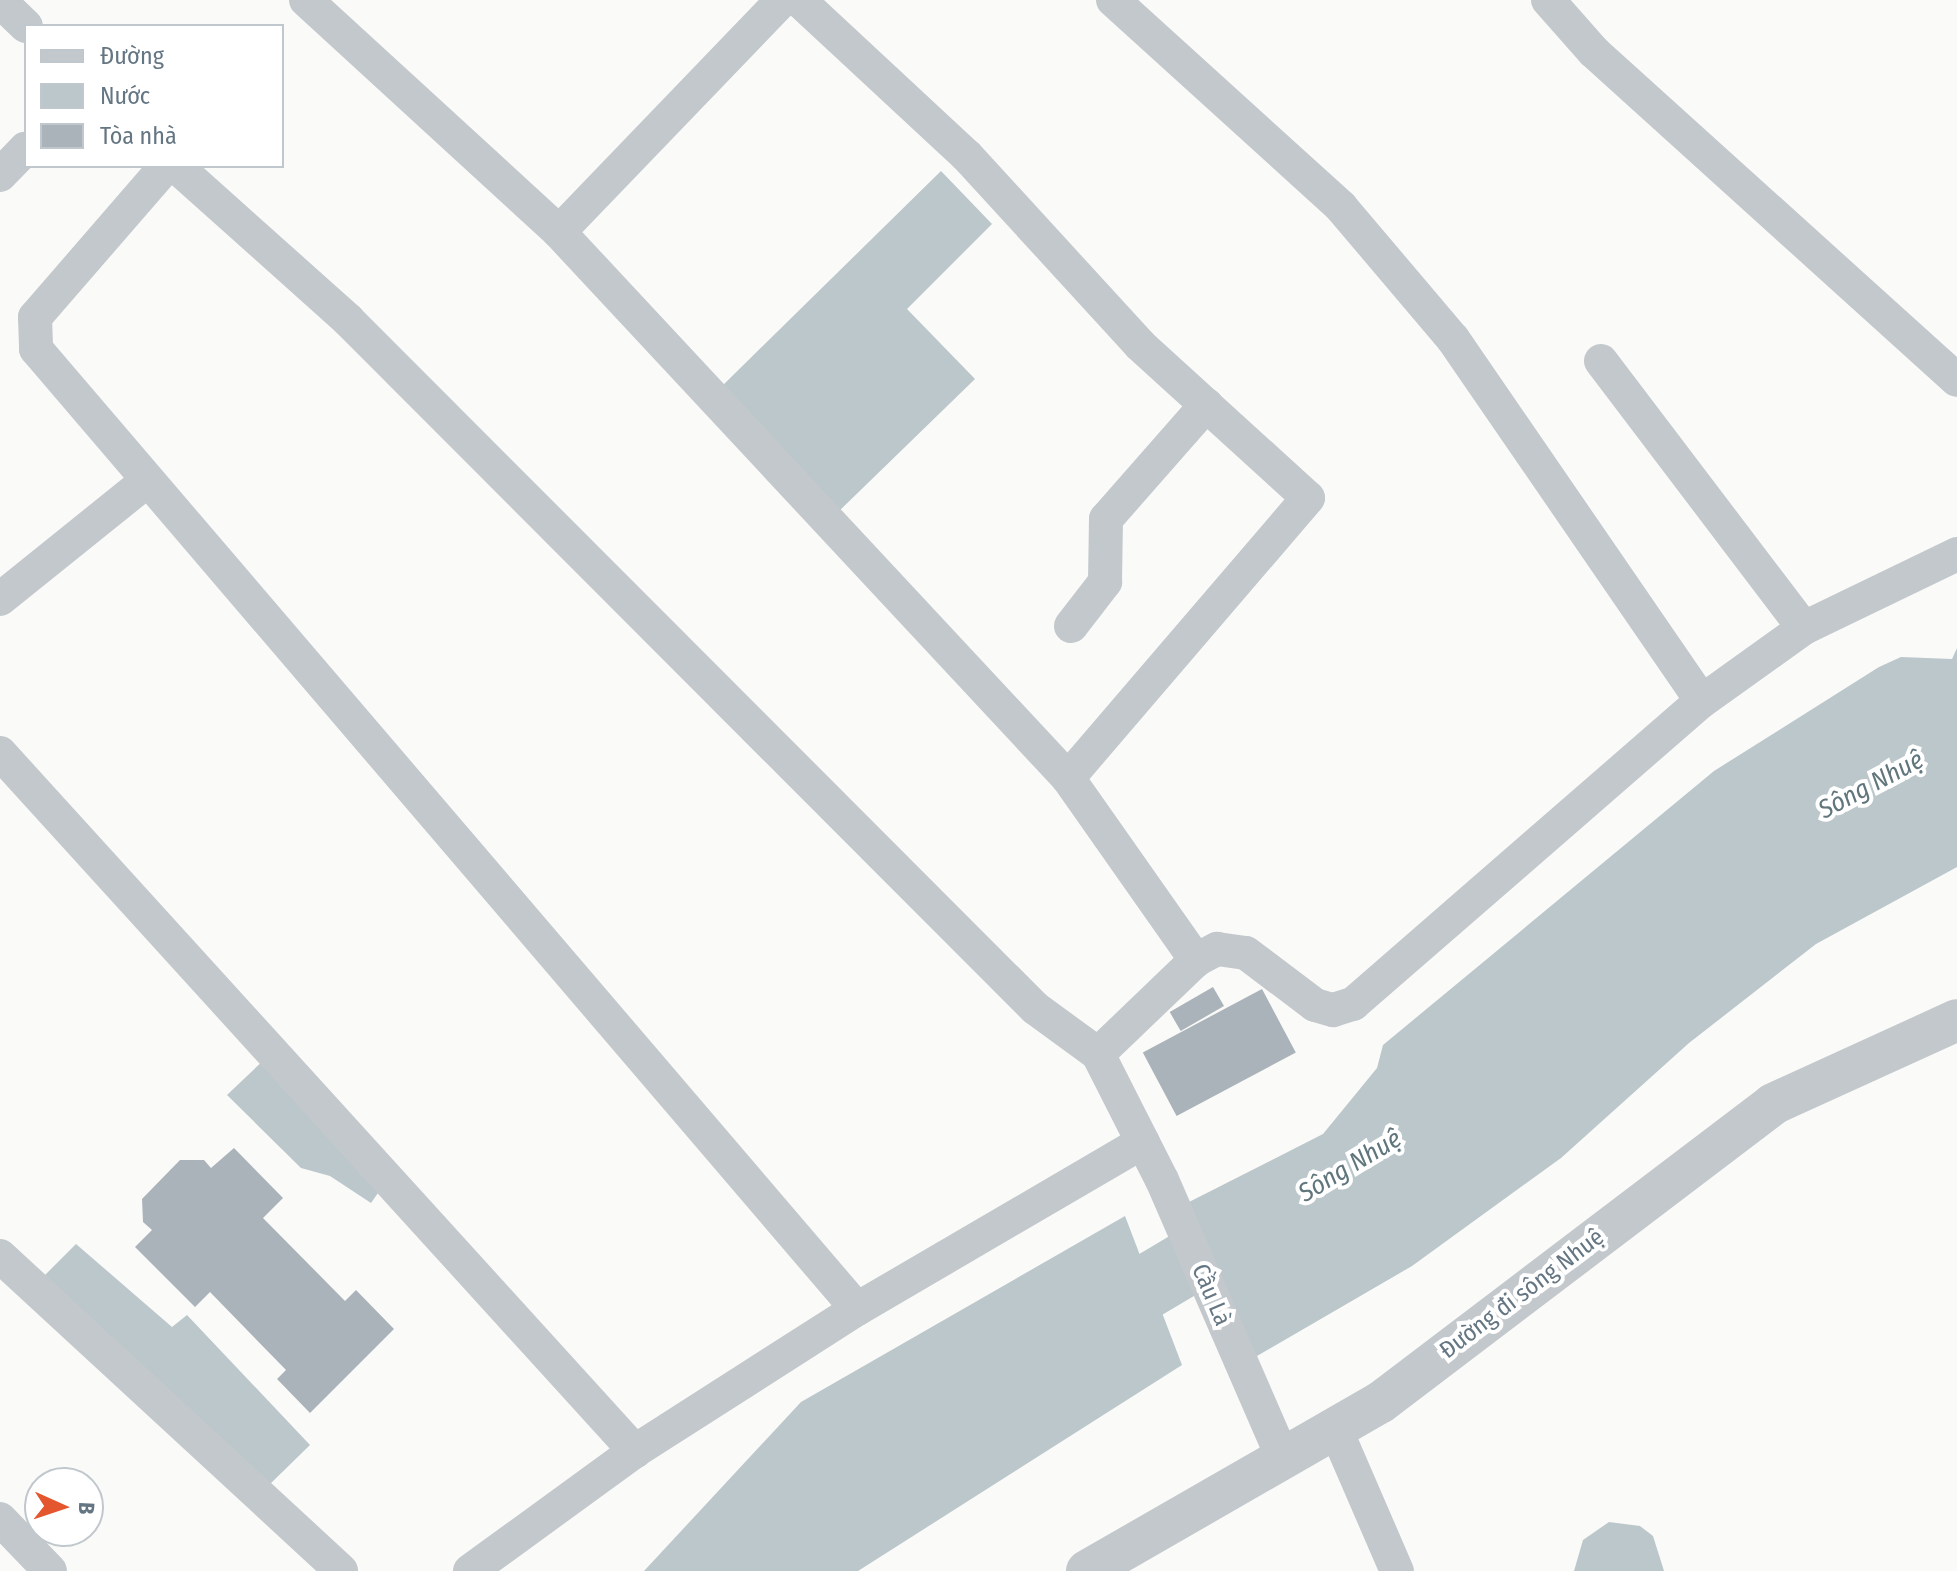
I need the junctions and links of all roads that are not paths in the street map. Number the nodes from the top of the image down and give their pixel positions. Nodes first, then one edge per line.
1 (306, 0) edge
2 (782, 0) edge
3 (799, 0) edge
4 (1113, 0) edge
5 (1548, 0) edge
6 (0, 1) edge
7 (24, 24) edge
8 (24, 150) edge
9 (164, 168) edge
10 (178, 168) edge
11 (0, 175) edge
12 (559, 232) junction
13 (1601, 361) dead end
14 (1957, 380) edge
15 (1206, 405) junction
16 (147, 481) junction
17 (1957, 554) edge
18 (0, 599) edge
19 (1071, 626) dead end
20 (1804, 628) junction
21 (1702, 701) junction
22 (0, 753) edge
23 (1068, 778) junction
24 (1196, 960) junction
25 (1957, 1020) edge
26 (1098, 1054) junction
27 (1143, 1142) junction
28 (0, 1256) edge
29 (857, 1309) junction
30 (1335, 1428) junction
31 (635, 1451) junction
32 (1283, 1458) junction
33 (0, 1519) edge
34 (50, 1571) edge
35 (341, 1571) edge
36 (470, 1571) edge
37 (1087, 1571) edge
38 (1397, 1571) edge

1 - 12 street
2 - 12 street
3 - 15 street
4 - 21 street
5 - 14 street
6 - 7 street
8 - 11 street
9 - 16 street
10 - 26 street
12 - 23 street
13 - 20 street
15 - 19 street
15 - 23 street
16 - 18 street
16 - 29 street
17 - 20 street
20 - 21 street
21 - 24 street
22 - 31 street
23 - 24 street
24 - 26 street
25 - 30 street, Đường đi sông Nhuệ
26 - 27 street, Cầu Là
27 - 29 street
27 - 32 street, Cầu Là
28 - 35 street
29 - 31 street
30 - 32 street, Đường đi sông Nhuệ
30 - 38 street
31 - 36 street
32 - 37 street, Đường đi sông Nhuệ
33 - 34 street

